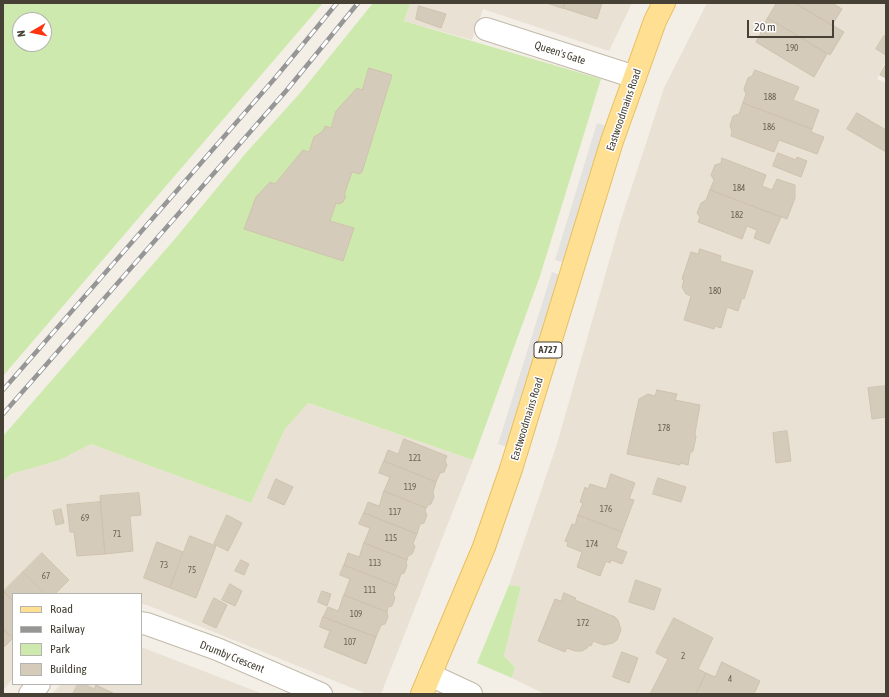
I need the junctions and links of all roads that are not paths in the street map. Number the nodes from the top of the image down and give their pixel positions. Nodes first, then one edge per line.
1 (664, 3) edge
2 (486, 29) dead end
3 (635, 77) junction
4 (142, 623) edge
5 (426, 684) edge
6 (38, 685) edge
7 (30, 694) edge
8 (321, 694) edge
9 (471, 694) edge

1 - 3 main road, Eastwoodmains Road / A727
2 - 3 street, Queen's Gate
3 - 5 main road, Eastwoodmains Road / A727
4 - 8 street, Drumby Crescent
5 - 9 street
6 - 7 street

